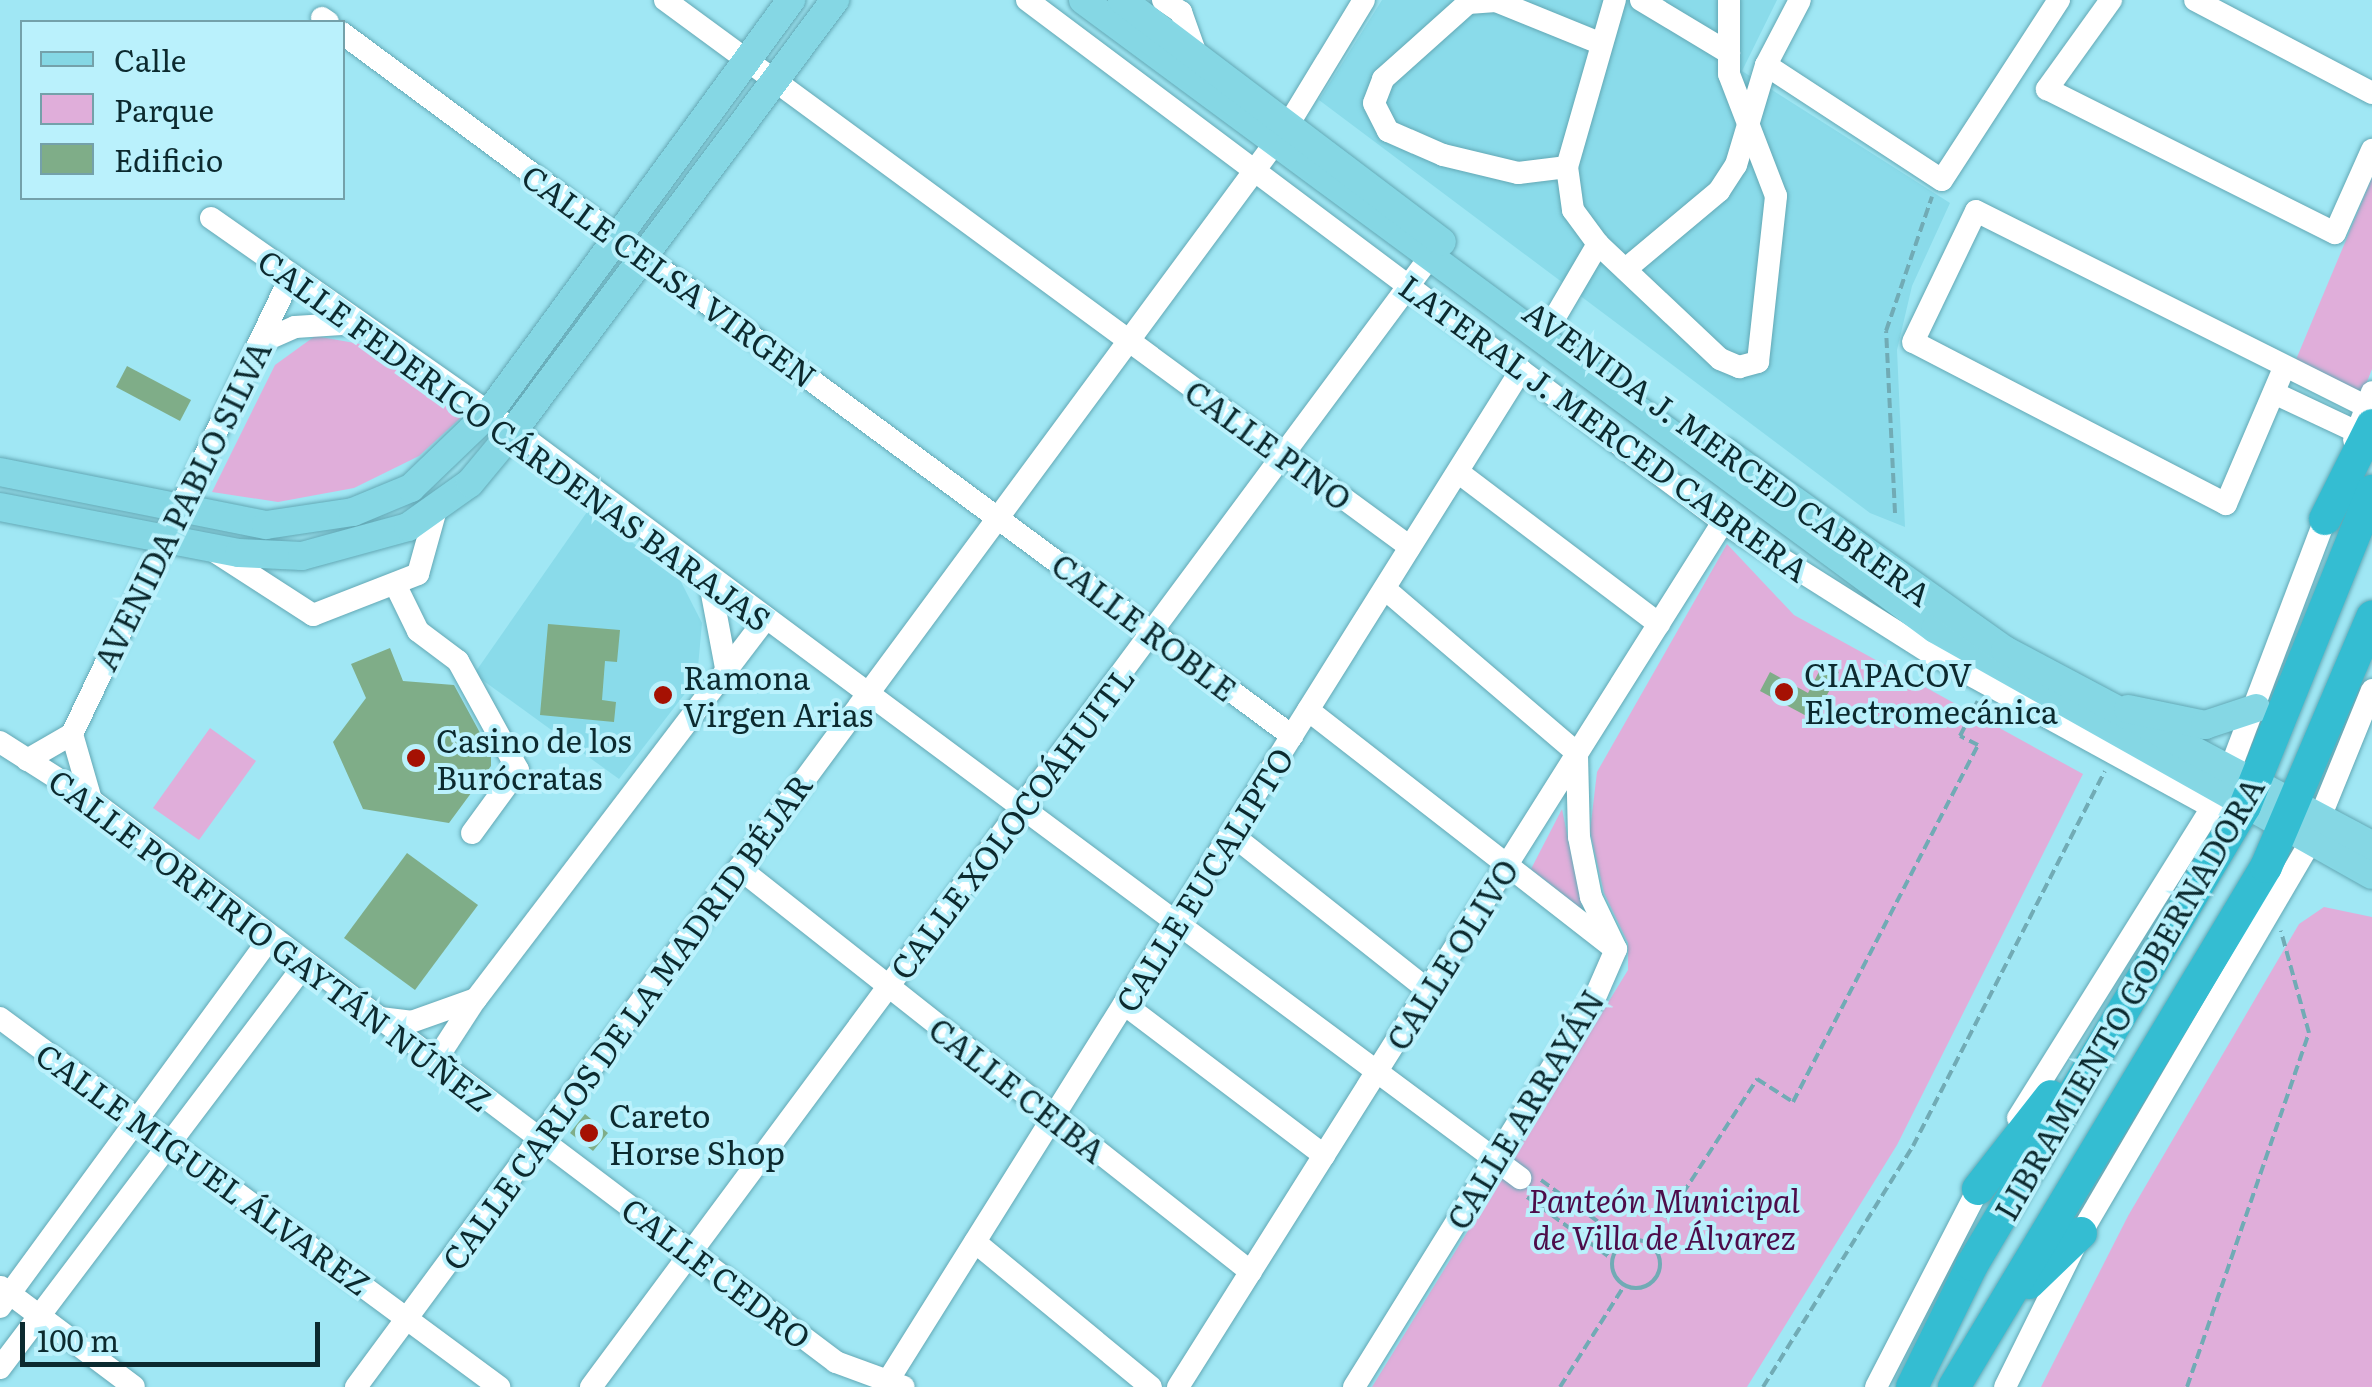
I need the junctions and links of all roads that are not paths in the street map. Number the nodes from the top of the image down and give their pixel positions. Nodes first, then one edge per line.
1 (665, 0) edge
2 (791, 0) edge
3 (835, 0) edge
4 (1027, 0) edge
5 (1083, 0) edge
6 (1122, 0) edge
7 (1364, 0) edge
8 (1615, 0) edge
9 (1641, 0) edge
10 (1729, 0) edge
11 (1800, 0) edge
12 (2059, 0) edge
13 (2111, 0) edge
14 (2194, 0) edge
15 (1171, 20) edge
16 (345, 35) edge
17 (1602, 44) junction
18 (1729, 54) junction
19 (747, 60) junction
20 (1766, 65) junction
21 (774, 80) junction
22 (2372, 93) edge
23 (1751, 127) junction
24 (1282, 133) junction
25 (2372, 150) edge
26 (1567, 166) junction
27 (1255, 169) junction
28 (210, 218) dead end
29 (618, 237) junction
30 (1598, 244) junction
31 (1430, 257) junction
32 (649, 259) junction
33 (1627, 268) junction
34 (291, 276) junction
35 (1409, 285) junction
36 (357, 323) junction
37 (1550, 324) junction
38 (1128, 340) junction
39 (259, 344) junction
40 (2284, 368) junction
41 (1522, 370) junction
42 (2274, 393) junction
43 (490, 413) junction
44 (2367, 414) edge
45 (514, 430) junction
46 (1284, 454) junction
47 (0, 472) edge
48 (1458, 472) junction
49 (2372, 490) edge
50 (0, 506) edge
51 (437, 506) junction
52 (178, 510) junction
53 (998, 518) junction
54 (2326, 519) joint
55 (1724, 522) junction
56 (162, 542) junction
57 (1410, 547) junction
58 (211, 549) junction
59 (709, 578) junction
60 (395, 584) junction
61 (1385, 588) junction
62 (2372, 617) edge
63 (765, 620) junction
64 (1659, 624) junction
65 (1152, 632) junction
66 (726, 668) junction
67 (2372, 690) edge
68 (866, 696) junction
69 (2256, 708) junction
70 (1308, 710) junction
71 (2035, 713) junction
72 (2101, 720) junction
73 (72, 734) junction
74 (1292, 736) junction
75 (0, 742) edge
76 (1577, 754) junction
77 (27, 760) junction
78 (2148, 773) junction
79 (2233, 793) junction
80 (91, 800) junction
81 (1020, 809) junction
82 (2303, 824) junction
83 (472, 833) dead end
84 (1230, 834) junction
85 (2368, 853) edge
86 (1508, 864) junction
87 (739, 868) junction
88 (1176, 921) junction
89 (272, 936) junction
90 (1616, 949) junction
91 (306, 962) junction
92 (888, 987) junction
93 (1428, 990) junction
94 (2132, 996) junction
95 (476, 999) junction
96 (1124, 1004) junction
97 (0, 1018) edge
98 (380, 1018) junction
99 (436, 1060) junction
100 (1376, 1074) junction
101 (1054, 1116) junction
102 (137, 1120) junction
103 (539, 1138) junction
104 (170, 1143) junction
105 (1324, 1155) junction
106 (1494, 1160) junction
107 (1520, 1178) road end
108 (1978, 1190) junction
109 (2081, 1233) junction
110 (974, 1242) junction
111 (691, 1252) junction
112 (1251, 1272) junction
113 (3, 1296) edge
114 (40, 1316) junction
115 (408, 1317) junction
116 (1993, 1317) junction
117 (0, 1368) edge
118 (892, 1385) edge
119 (134, 1387) edge
120 (356, 1387) edge
121 (499, 1387) edge
122 (591, 1387) edge
123 (1151, 1387) edge
124 (1178, 1387) edge
125 (1354, 1387) edge
126 (1876, 1387) edge
127 (1912, 1387) edge
128 (1954, 1387) edge
129 (2005, 1387) edge

1 - 19 street, CALLE PINO
2 - 19 main road
3 - 21 main road
4 - 27 street, LATERAL J. MERCED CABRERA
5 - 15 main road, AVENIDA J. MERCED CABRERA
6 - 15 main road, AVENIDA J. MERCED CABRERA
7 - 24 street, CALLE CARLOS DE LA MADRID BÉJAR
8 - 17 street
9 - 18 street
10 - 18 street
11 - 20 street
12 - 20 street
13 - 25 street
14 - 22 street
15 - 24 main road, AVENIDA J. MERCED CABRERA
15 - 24 main road, AVENIDA J. MERCED CABRERA
16 - 29 street, CALLE CELSA VIRGEN
17 - 26 street
17 - 26 street
18 - 23 street
19 - 21 street, CALLE PINO
19 - 29 main road
20 - 23 street
21 - 32 main road
21 - 38 street, CALLE PINO
23 - 33 street
23 - 33 street
24 - 27 street, CALLE CARLOS DE LA MADRID BÉJAR
24 - 31 main road, AVENIDA J. MERCED CABRERA
24 - 37 main road, AVENIDA J. MERCED CABRERA
26 - 30 street
27 - 35 street, LATERAL J. MERCED CABRERA
27 - 38 street, CALLE CARLOS DE LA MADRID BÉJAR
28 - 34 street, CALLE FEDERICO CÁRDENAS BARAJAS
29 - 32 street, CALLE CELSA VIRGEN
29 - 43 main road
30 - 33 street
30 - 37 street
31 - 35 street, CALLE XOLOCOÁHUITL
31 - 72 main road, AVENIDA J. MERCED CABRERA
32 - 45 main road
32 - 53 street, CALLE CELSA VIRGEN
34 - 36 street, CALLE FEDERICO CÁRDENAS BARAJAS
34 - 39 street, AVENIDA PABLO SILVA
35 - 41 street, LATERAL J. MERCED CABRERA
35 - 46 street, CALLE XOLOCOÁHUITL
36 - 39 street
36 - 43 street, CALLE FEDERICO CÁRDENAS BARAJAS
37 - 72 main road, AVENIDA J. MERCED CABRERA
38 - 46 street, CALLE PINO
38 - 53 street, CALLE CARLOS DE LA MADRID BÉJAR
39 - 52 street, AVENIDA PABLO SILVA
40 - 42 street
40 - 42 street
40 - 44 street
41 - 48 street, CALLE EUCALIPTO
41 - 55 street, LATERAL J. MERCED CABRERA
42 - 44 street
43 - 45 street, CALLE FEDERICO CÁRDENAS BARAJAS
43 - 52 main road
44 - 54 highway
45 - 51 main road
45 - 59 street, CALLE FEDERICO CÁRDENAS BARAJAS
46 - 57 street, CALLE PINO
46 - 65 street, CALLE XOLOCOÁHUITL
47 - 52 main road
48 - 57 street, CALLE EUCALIPTO
48 - 64 street
49 - 79 highway, LIBRAMIENTO GOBERNADORA
50 - 56 main road
51 - 58 main road
51 - 60 street
52 - 56 street, AVENIDA PABLO SILVA
53 - 65 street, CALLE ROBLE
53 - 68 street, CALLE CARLOS DE LA MADRID BÉJAR
54 - 69 street
55 - 64 street, CALLE OLIVO
55 - 71 street, LATERAL J. MERCED CABRERA
56 - 58 main road
56 - 73 street, AVENIDA PABLO SILVA
57 - 61 street, CALLE EUCALIPTO
58 - 60 street
59 - 63 street, CALLE FEDERICO CÁRDENAS BARAJAS
59 - 66 street
60 - 83 street
61 - 70 street, CALLE EUCALIPTO
61 - 76 street
62 - 82 highway, LIBRAMIENTO GOBERNADORA
63 - 66 street
63 - 68 street, CALLE FEDERICO CÁRDENAS BARAJAS
64 - 76 street, CALLE OLIVO
65 - 74 street, CALLE ROBLE
65 - 81 street, CALLE XOLOCOÁHUITL
66 - 95 street
67 - 82 street
68 - 81 street, CALLE FEDERICO CÁRDENAS BARAJAS
68 - 87 street, CALLE CARLOS DE LA MADRID BÉJAR
69 - 72 main road
69 - 79 street
70 - 74 street, CALLE EUCALIPTO
70 - 86 street
71 - 72 street
71 - 78 street, LATERAL J. MERCED CABRERA
72 - 78 street
72 - 79 main road, AVENIDA J. MERCED CABRERA
72 - 79 main road, AVENIDA J. MERCED CABRERA
73 - 77 street
73 - 80 street
74 - 84 street, CALLE EUCALIPTO
75 - 77 street, CALLE PORFIRIO GAYTÁN NÚÑEZ
76 - 86 street, CALLE OLIVO
76 - 90 street, CALLE ARRAYÁN
77 - 80 street, CALLE PORFIRIO GAYTÁN NÚÑEZ
78 - 79 street, LATERAL J. MERCED CABRERA
79 - 82 main road
79 - 94 highway, LIBRAMIENTO GOBERNADORA
79 - 108 street
80 - 89 street, CALLE PORFIRIO GAYTÁN NÚÑEZ
81 - 88 street, CALLE FEDERICO CÁRDENAS BARAJAS
81 - 92 street, CALLE XOLOCOÁHUITL
82 - 85 main road
82 - 109 street
82 - 116 highway, LIBRAMIENTO GOBERNADORA
84 - 88 street, CALLE EUCALIPTO
84 - 93 street
86 - 90 street
86 - 93 street, CALLE OLIVO
87 - 92 street, CALLE CEIBA
87 - 103 street, CALLE CARLOS DE LA MADRID BÉJAR
88 - 96 street, CALLE EUCALIPTO
88 - 100 street, CALLE FEDERICO CÁRDENAS BARAJAS
89 - 91 street, CALLE PORFIRIO GAYTÁN NÚÑEZ
89 - 102 street
90 - 106 street, CALLE ARRAYÁN
91 - 98 street, CALLE PORFIRIO GAYTÁN NÚÑEZ
91 - 104 street
92 - 101 street, CALLE CEIBA
92 - 111 street, CALLE XOLOCOÁHUITL
93 - 100 street, CALLE OLIVO
94 - 108 highway
94 - 127 highway, LIBRAMIENTO GOBERNADORA
95 - 98 street
95 - 99 street
96 - 101 street, CALLE EUCALIPTO
96 - 105 street
97 - 102 street, CALLE MIGUEL ÁLVAREZ
98 - 99 street, CALLE PORFIRIO GAYTÁN NÚÑEZ
99 - 103 street, CALLE PORFIRIO GAYTÁN NÚÑEZ
100 - 105 street, CALLE OLIVO
100 - 106 street, CALLE FEDERICO CÁRDENAS BARAJAS
101 - 110 street, CALLE EUCALIPTO
101 - 112 street, CALLE CEIBA
102 - 104 street, CALLE MIGUEL ÁLVAREZ
102 - 113 street
103 - 111 street, CALLE CEDRO
103 - 115 street, CALLE CARLOS DE LA MADRID BÉJAR
104 - 114 street
104 - 115 street, CALLE MIGUEL ÁLVAREZ
105 - 112 street, CALLE OLIVO
106 - 107 street, CALLE FEDERICO CÁRDENAS BARAJAS
106 - 125 street, CALLE ARRAYÁN
108 - 126 street
109 - 116 highway
109 - 129 street
110 - 118 street, CALLE EUCALIPTO
110 - 123 street
111 - 118 street, CALLE CEDRO
111 - 122 street, CALLE XOLOCOÁHUITL
112 - 124 street, CALLE OLIVO
113 - 114 street
114 - 117 street
114 - 119 street
115 - 120 street, CALLE CARLOS DE LA MADRID BÉJAR
115 - 121 street, CALLE MIGUEL ÁLVAREZ
116 - 128 highway, LIBRAMIENTO GOBERNADORA

